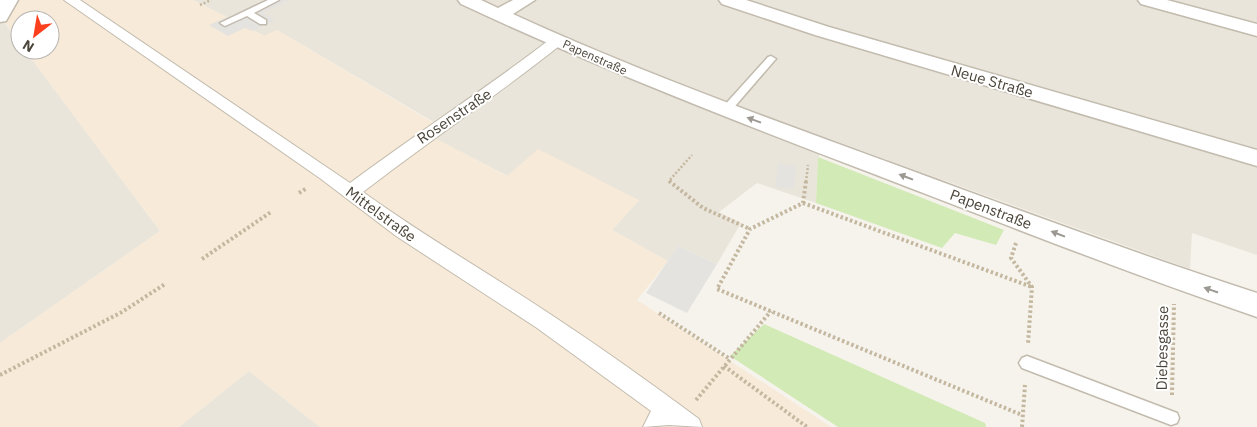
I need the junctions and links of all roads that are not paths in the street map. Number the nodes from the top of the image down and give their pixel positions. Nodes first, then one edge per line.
1 (71, 0) edge
2 (276, 0) edge
3 (466, 0) edge
4 (526, 0) edge
5 (728, 0) edge
6 (1147, 0) edge
7 (247, 13) junction
8 (498, 15) junction
9 (263, 22) dead end
10 (226, 23) dead end
11 (1257, 30) edge
12 (558, 40) junction
13 (771, 59) dead end
14 (726, 110) junction
15 (1257, 158) edge
16 (350, 192) junction
17 (1257, 305) edge
18 (1027, 363) road end
19 (1171, 418) road end
20 (673, 420) edge

1 - 16 street, Mittelstraße
2 - 7 lane
3 - 8 street, Papenstraße
4 - 8 street
5 - 15 street, Neue Straße
6 - 11 street
7 - 9 lane
7 - 10 lane
8 - 12 street, Papenstraße
12 - 14 street, Papenstraße
12 - 16 street, Rosenstraße
13 - 14 lane
17 -> 14 street, Papenstraße
16 - 20 street, Mittelstraße
18 - 19 lane

